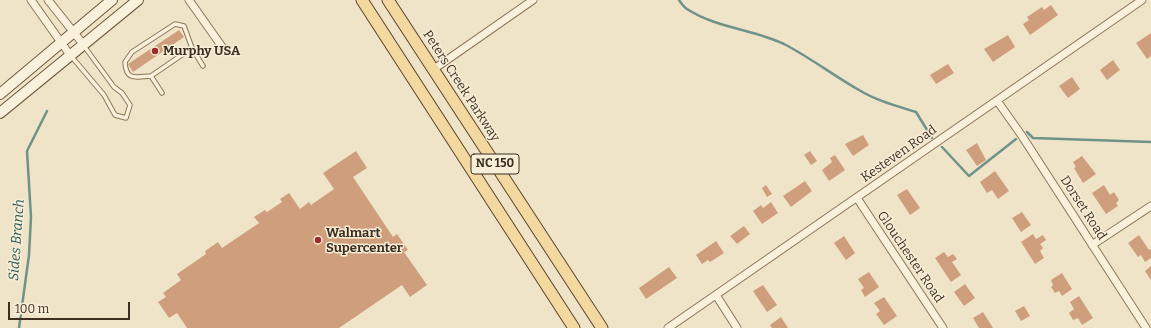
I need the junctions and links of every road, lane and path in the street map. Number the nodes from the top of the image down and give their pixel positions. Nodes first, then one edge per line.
1 (31, 0) edge
2 (48, 0) edge
3 (112, 0) edge
4 (138, 0) edge
5 (189, 0) edge
6 (362, 0) edge
7 (388, 0) edge
8 (533, 0) edge
9 (1142, 0) edge
10 (74, 32) junction
11 (60, 42) junction
12 (83, 44) junction
13 (192, 48) junction
14 (225, 51) dead end
15 (70, 55) junction
16 (203, 66) dead end
17 (434, 69) junction
18 (151, 76) junction
19 (162, 93) dead end
20 (0, 94) edge
21 (998, 102) junction
22 (0, 113) edge
23 (857, 198) junction
24 (1151, 206) edge
25 (1092, 245) junction
26 (716, 295) junction
27 (574, 328) edge
28 (602, 328) edge
29 (668, 328) edge
30 (738, 328) edge
31 (943, 328) edge
32 (1146, 328) edge

1 - 11 street
2 - 10 street
3 - 10 main road
4 - 12 main road
5 - 14 street
6 - 27 main road, NC 150
7 - 17 main road, Peters Creek Parkway / NC 150
8 - 17 street
9 - 21 street, Kesteven Road
10 - 11 main road
10 - 12 street
11 - 15 street
11 - 20 main road
12 - 15 main road
12 - 15 lane
13 - 16 lane
13 - 18 lane
13 - 18 lane
15 - 22 main road
17 - 28 main road, Peters Creek Parkway / NC 150
18 - 19 lane
21 - 23 street, Kesteven Road
21 - 25 street, Dorset Road
23 - 26 street, Kesteven Road
23 - 31 street, Glouchester Road
24 - 25 street
25 - 32 street, Dorset Road
26 - 29 street, Kesteven Road
26 - 30 street

